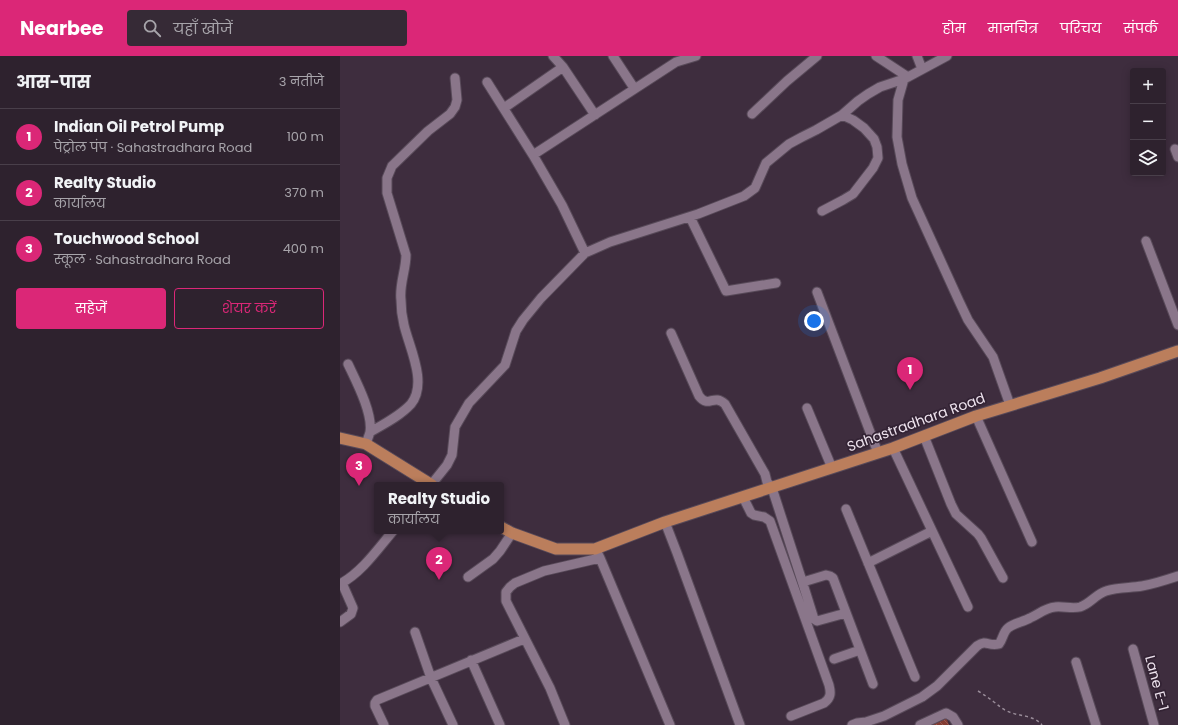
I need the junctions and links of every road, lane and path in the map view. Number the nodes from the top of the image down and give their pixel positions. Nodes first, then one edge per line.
1 (553, 56) edge
2 (613, 56) edge
3 (696, 56) edge
4 (817, 56) edge
5 (876, 56) edge
6 (917, 56) edge
7 (947, 56) edge
8 (675, 59) edge
9 (563, 67) junction
10 (922, 69) junction
11 (455, 78) dead end
12 (906, 78) junction
13 (487, 82) dead end
14 (634, 88) junction
15 (504, 108) junction
16 (752, 114) dead end
17 (595, 115) junction
18 (842, 115) junction
19 (532, 155) junction
20 (822, 210) dead end
21 (690, 217) junction
22 (1146, 241) dead end
23 (585, 253) junction
24 (776, 283) dead end
25 (817, 292) dead end
26 (1178, 325) edge
27 (671, 333) dead end
28 (1178, 351) edge
29 (348, 364) dead end
30 (1010, 405) junction
31 (807, 408) dead end
32 (976, 416) junction
33 (370, 432) junction
34 (924, 436) junction
35 (340, 438) edge
36 (366, 444) junction
37 (894, 448) junction
38 (878, 453) junction
39 (832, 468) junction
40 (426, 482) edge
41 (433, 482) edge
42 (772, 488) junction
43 (743, 497) junction
44 (846, 509) dead end
45 (665, 522) junction
46 (504, 529) edge
47 (932, 531) junction
48 (512, 533) junction
49 (390, 534) edge
50 (1032, 542) dead end
51 (598, 554) junction
52 (868, 563) junction
53 (1178, 576) edge
54 (468, 577) dead end
55 (1003, 578) dead end
56 (803, 582) junction
57 (341, 584) edge
58 (968, 607) dead end
59 (846, 613) junction
60 (340, 622) edge
61 (415, 632) dead end
62 (524, 639) junction
63 (1133, 649) dead end
64 (860, 650) junction
65 (834, 659) dead end
66 (471, 660) junction
67 (1076, 662) dead end
68 (915, 677) dead end
69 (431, 678) junction
70 (873, 684) dead end
71 (978, 691) dead end
72 (791, 716) dead end
73 (384, 725) edge
74 (453, 725) edge
75 (500, 725) edge
76 (565, 725) edge
77 (670, 725) edge
78 (740, 725) edge
79 (852, 725) edge
80 (920, 725) edge
81 (958, 725) edge
82 (1042, 725) edge
83 (1096, 725) edge
84 (1154, 725) edge

1 - 9 street
2 - 14 street
3 - 8 street
4 - 16 street
5 - 12 street
6 - 10 street
7 - 10 street
8 - 14 street
9 - 15 street
9 - 17 street
10 - 12 street
11 - 33 street
12 - 18 street
12 - 30 street
13 - 15 street
14 - 17 street
15 - 19 street
17 - 19 street
18 - 20 street
18 - 21 street
19 - 23 street
21 - 23 street
21 - 24 street
22 - 26 street
23 - 41 street
25 - 38 street
27 - 42 street
28 - 30 main road, Sahastradhara Road
29 - 33 street
30 - 32 main road, Sahastradhara Road
31 - 39 street
32 - 34 main road, Sahastradhara Road
32 - 50 street
33 - 36 street
34 - 37 main road, Sahastradhara Road
34 - 55 street
35 - 36 main road
36 - 40 main road
37 - 38 main road, Sahastradhara Road
37 - 47 street
38 - 39 main road, Sahastradhara Road
39 - 42 main road, Sahastradhara Road
42 - 43 main road, Sahastradhara Road
42 - 56 street
43 - 45 main road, Sahastradhara Road
43 - 72 street
44 - 52 street
45 - 51 main road, Sahastradhara Road
45 - 78 street
46 - 48 main road, Sahastradhara Road
47 - 52 street
47 - 58 street
48 - 51 main road, Sahastradhara Road
48 - 54 street
49 - 57 street
51 - 62 street
51 - 77 street
52 - 68 street
53 - 79 street
56 - 59 street
56 - 59 street
57 - 60 street
59 - 64 street
61 - 69 street
62 - 66 street
62 - 76 street
63 - 84 street, Lane E-1
64 - 65 street
64 - 70 street
66 - 69 street
66 - 75 street
67 - 83 street
69 - 73 street
69 - 74 street
71 - 82 path
80 - 81 street

